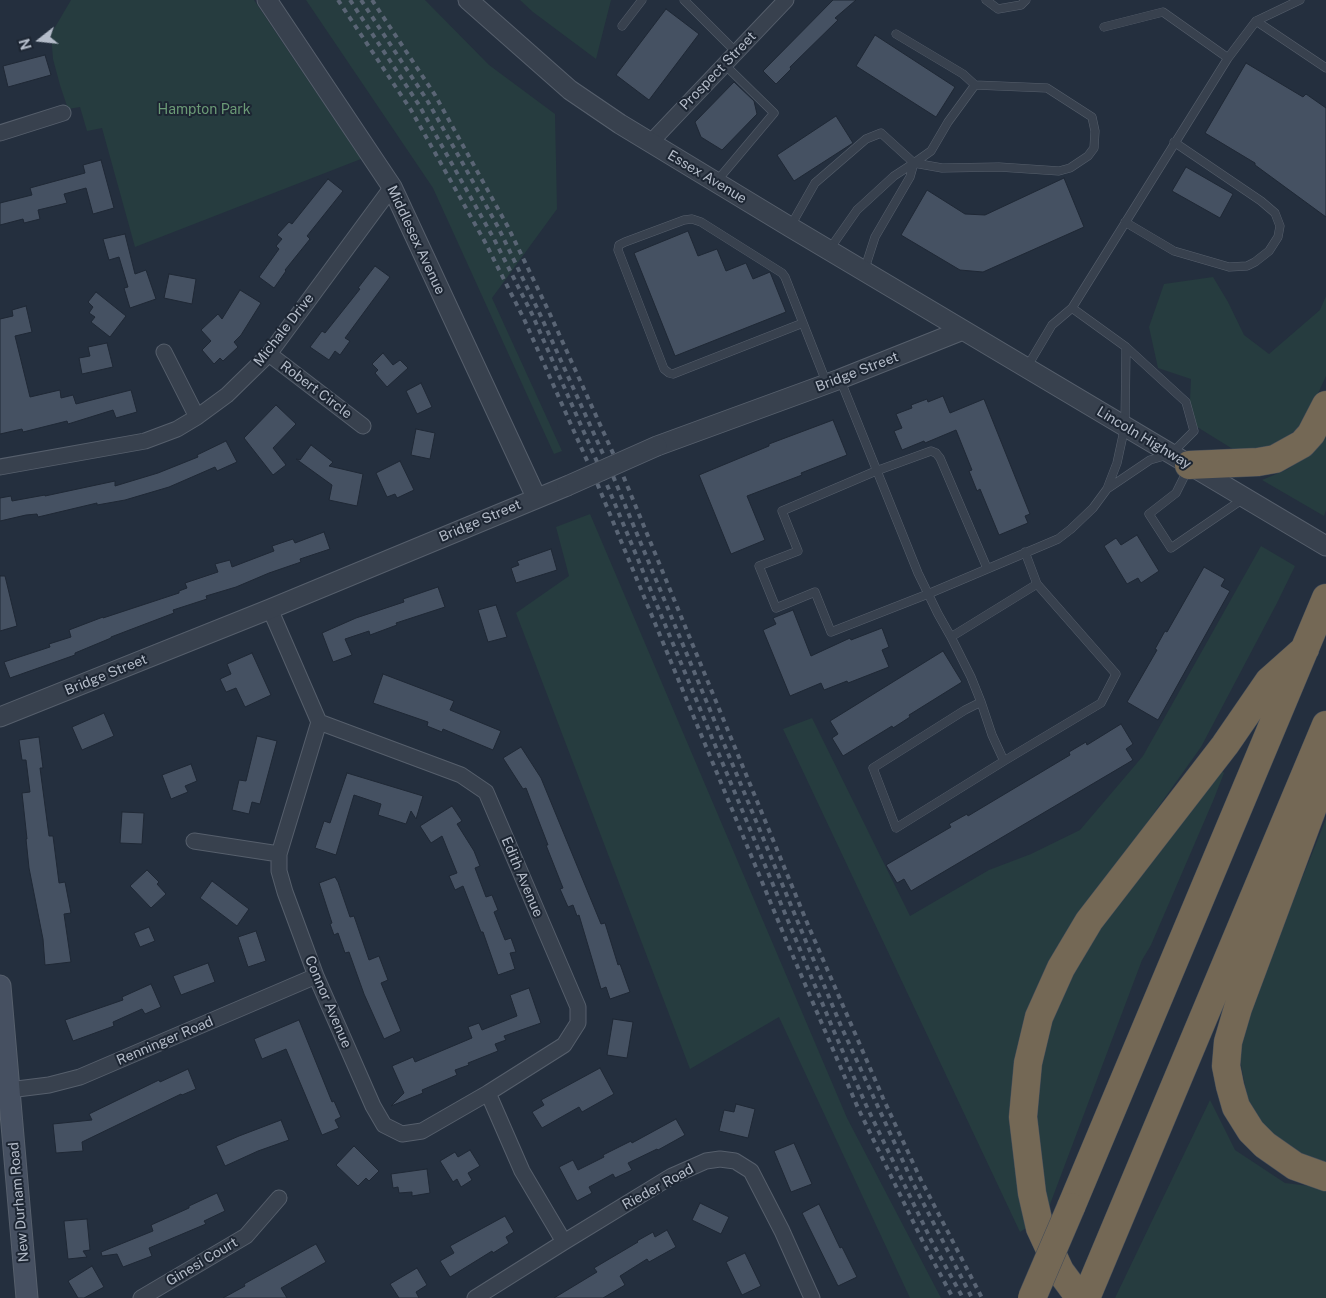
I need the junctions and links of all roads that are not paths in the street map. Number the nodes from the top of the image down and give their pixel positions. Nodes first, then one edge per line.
1 (267, 0) edge
2 (468, 0) edge
3 (642, 0) edge
4 (684, 0) edge
5 (786, 0) edge
6 (986, 0) edge
7 (1026, 0) edge
8 (1300, 0) edge
9 (1256, 21) junction
10 (622, 26) dead end
11 (1104, 27) dead end
12 (896, 34) dead end
13 (736, 52) junction
14 (1228, 58) junction
15 (724, 64) junction
16 (1326, 68) edge
17 (976, 84) junction
18 (63, 113) dead end
19 (0, 132) edge
20 (651, 142) junction
21 (1174, 142) junction
22 (914, 163) junction
23 (716, 182) junction
24 (392, 187) junction
25 (1125, 222) junction
26 (790, 227) junction
27 (829, 250) junction
28 (864, 270) junction
29 (1072, 308) junction
30 (803, 323) junction
31 (963, 330) junction
32 (1126, 347) junction
33 (164, 352) dead end
34 (269, 354) junction
35 (1027, 367) junction
36 (834, 382) junction
37 (1326, 405) edge
38 (197, 417) junction
39 (363, 426) dead end
40 (1125, 426) junction
41 (1180, 460) junction
42 (0, 467) edge
43 (876, 472) junction
44 (1107, 489) junction
45 (536, 497) junction
46 (1244, 498) junction
47 (1326, 546) edge
48 (1025, 552) junction
49 (987, 568) junction
50 (1038, 584) junction
51 (928, 594) junction
52 (1326, 598) edge
53 (270, 609) junction
54 (951, 637) junction
55 (1305, 649) junction
56 (982, 702) junction
57 (0, 716) edge
58 (319, 722) junction
59 (1326, 725) edge
60 (1004, 761) junction
61 (1326, 772) edge
62 (194, 841) dead end
63 (279, 854) junction
64 (316, 976) junction
65 (0, 986) edge
66 (9, 1090) junction
67 (488, 1093) junction
68 (1326, 1176) edge
69 (279, 1198) dead end
70 (564, 1242) junction
71 (27, 1298) edge
72 (141, 1298) edge
73 (475, 1298) edge
74 (812, 1298) edge
75 (1032, 1298) edge
76 (1080, 1298) edge
77 (1086, 1298) edge

1 - 24 street, Middlesex Avenue
2 - 20 street, Essex Avenue
3 - 10 lane
4 - 13 lane
5 - 13 street, Prospect Street
6 - 7 lane
8 - 9 lane
9 - 14 lane
9 - 16 lane
11 - 14 lane
12 - 17 lane
13 - 15 street, Prospect Street
14 - 21 lane
15 - 20 street, Prospect Street
15 - 23 lane
17 - 22 lane
17 - 22 lane
18 - 19 street
20 - 23 street, Essex Avenue
21 - 25 lane
21 - 25 lane
22 - 26 lane
22 - 27 lane
22 - 28 lane
23 - 26 street, Essex Avenue
24 - 34 street, Michale Drive
24 - 45 street, Middlesex Avenue
25 - 29 lane
26 - 27 street, Essex Avenue
27 - 28 street, Essex Avenue
28 - 31 street, Essex Avenue
29 - 32 lane
29 - 35 lane
30 - 30 lane
30 - 36 lane
31 - 35 street, Lincoln Highway
31 - 36 street, Bridge Street
32 - 40 lane
32 - 41 lane
33 - 38 street
34 - 38 street, Michale Drive
34 - 39 street, Robert Circle
35 - 40 street, Lincoln Highway
36 - 43 lane
36 - 45 street, Bridge Street, bridge
37 - 41 highway
38 - 42 street, Michale Drive
40 - 41 street, Lincoln Highway
40 - 44 lane
41 - 44 lane
41 - 46 street, Lincoln Highway
41 - 46 lane
43 - 49 lane
43 - 51 lane
43 - 51 lane
44 - 48 lane
45 - 53 street, Bridge Street
46 - 47 street, Lincoln Highway
48 - 49 lane
48 - 50 lane
49 - 51 lane
50 - 54 lane
50 - 60 lane
51 - 54 lane
52 - 55 highway
53 - 57 street, Bridge Street
53 - 58 street
54 - 56 lane
55 - 75 highway, bridge
55 - 76 highway
56 - 60 lane
56 - 60 lane
58 - 63 street, Connor Avenue
58 - 67 street, Edith Avenue
59 - 77 highway
61 - 68 highway
62 - 63 street
63 - 64 street, Connor Avenue
64 - 66 street, Renninger Road
64 - 67 street, Connor Avenue
65 - 66 main road, New Durham Road
66 - 71 main road, New Durham Road
67 - 70 street
69 - 72 street, Ginesi Court
70 - 73 street, Rieder Road
70 - 74 street, Rieder Road

